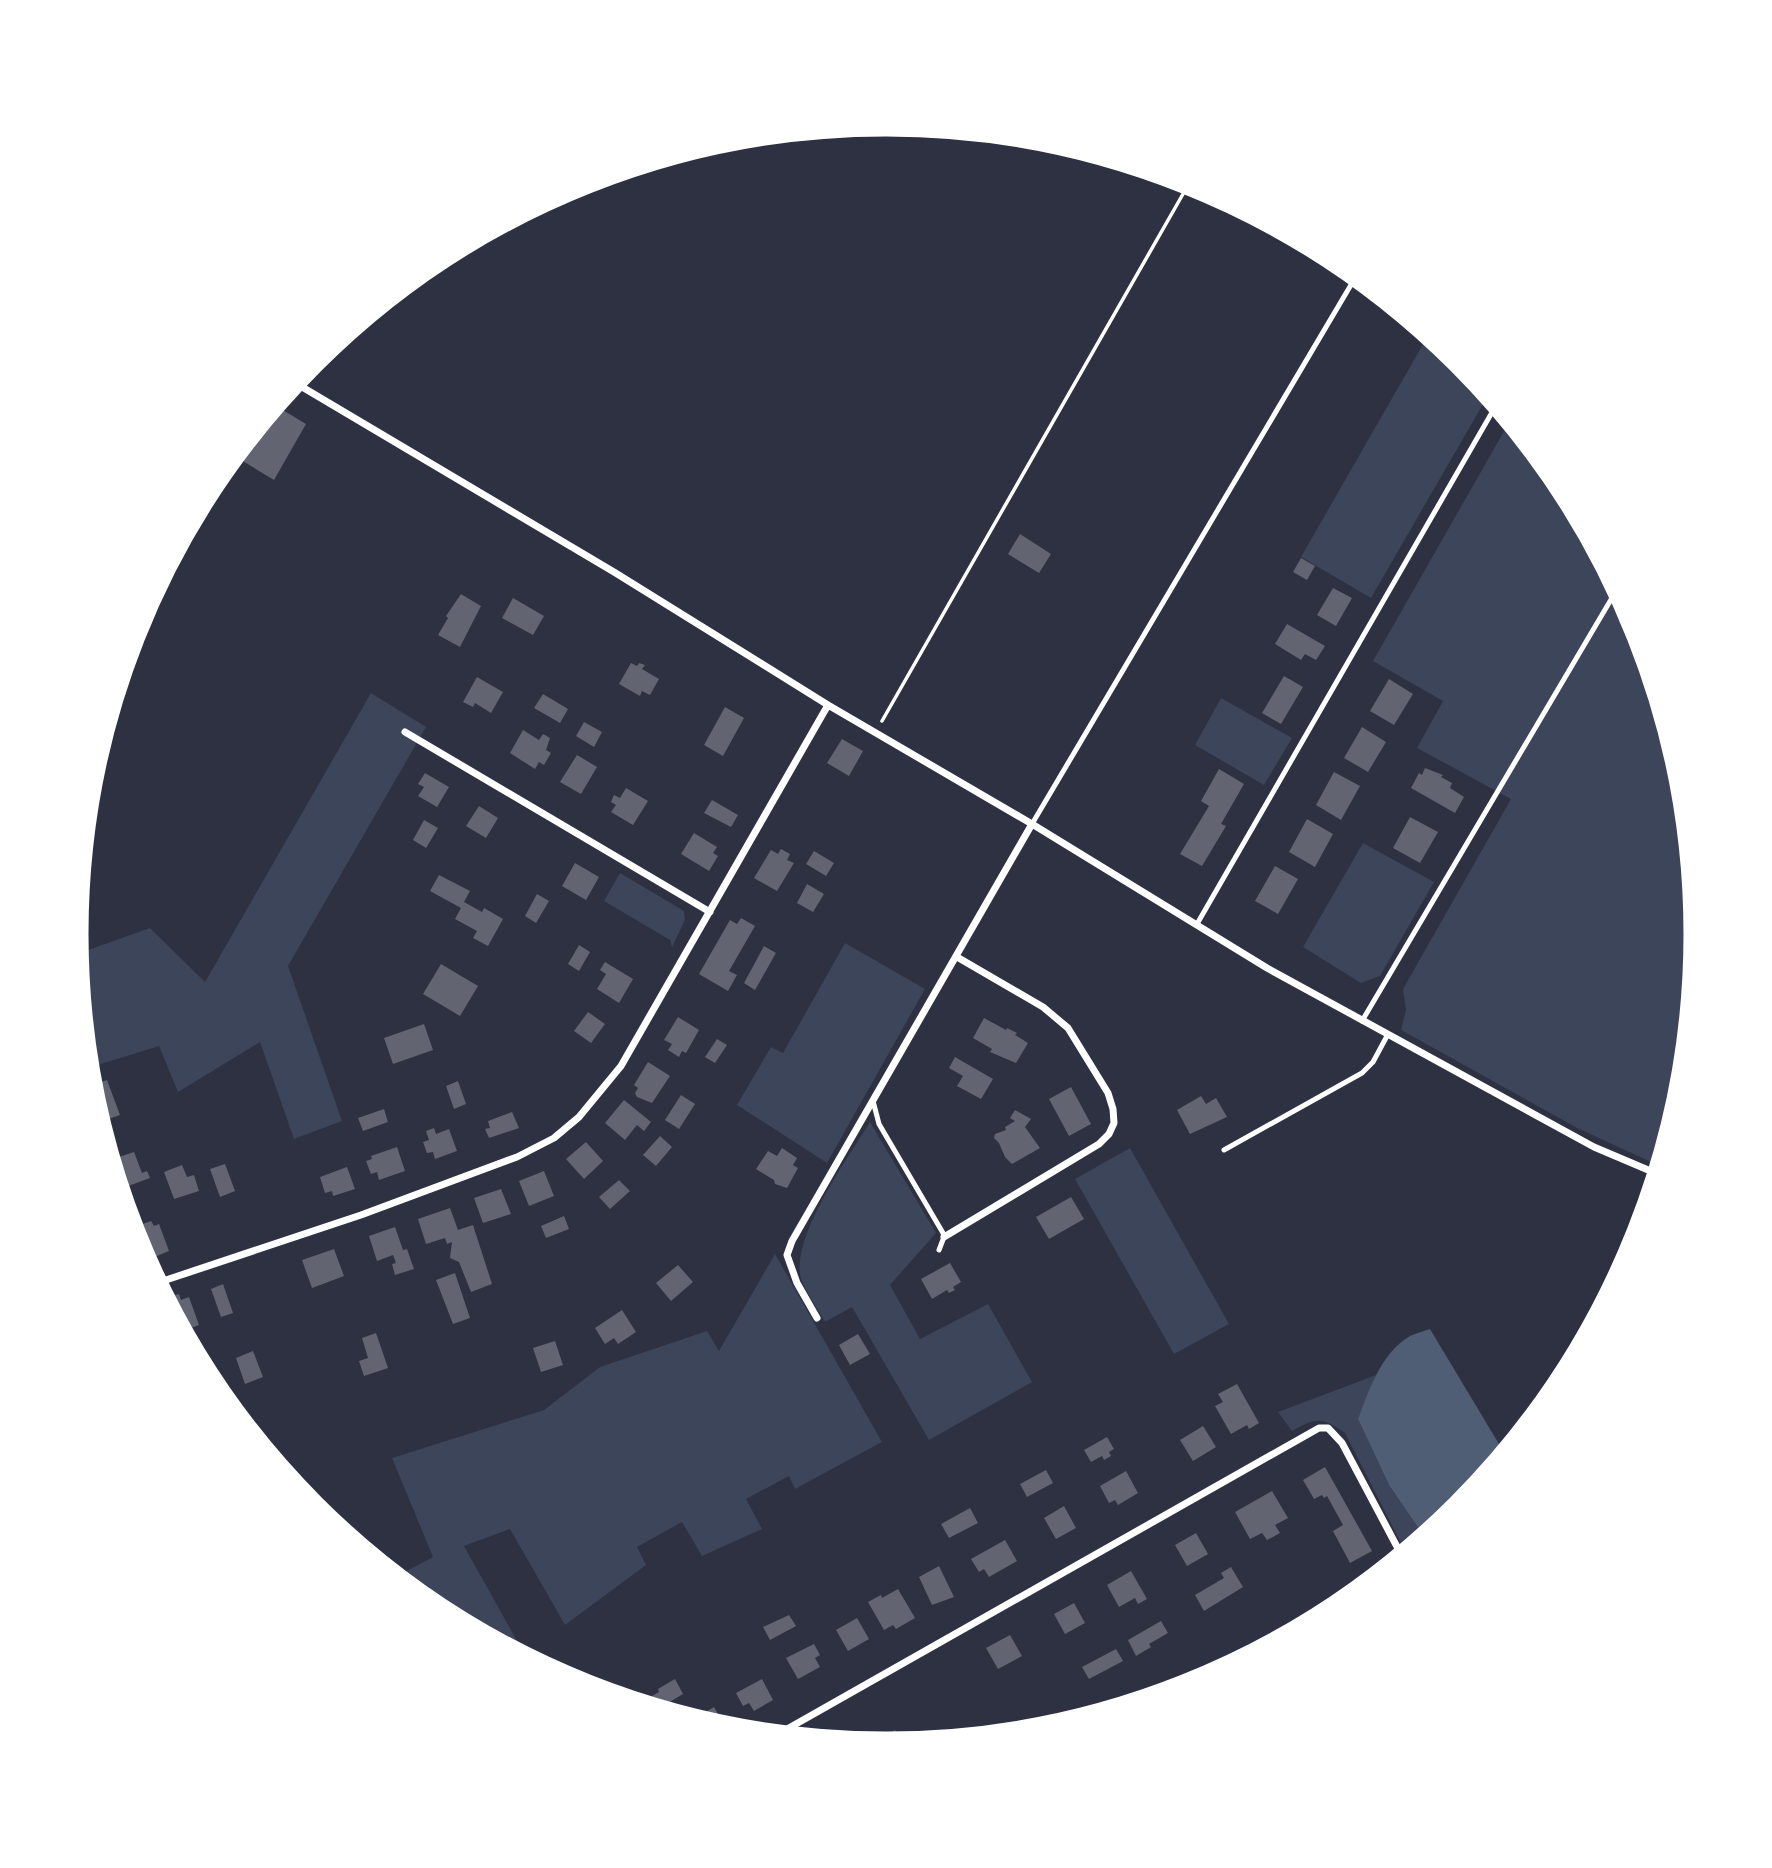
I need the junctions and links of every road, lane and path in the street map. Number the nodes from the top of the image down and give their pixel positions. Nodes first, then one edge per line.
1 (1185, 190) edge
2 (1353, 282) edge
3 (301, 386) edge
4 (1493, 410) edge
5 (1613, 596) edge
6 (828, 705) junction
7 (405, 732) dead end
8 (875, 732) junction
9 (1032, 824) junction
10 (710, 912) junction
11 (1197, 924) junction
12 (957, 957) junction
13 (1363, 1021) junction
14 (1387, 1035) junction
15 (873, 1101) junction
16 (1224, 1150) dead end
17 (1652, 1171) edge
18 (944, 1237) junction
19 (939, 1251) dead end
20 (163, 1281) edge
21 (817, 1318) dead end
22 (1399, 1550) edge
23 (786, 1729) edge

1 - 8 path
2 - 9 lane
3 - 6 street
4 - 11 lane
5 - 13 lane
6 - 8 street
6 - 10 street
7 - 10 street
8 - 9 street
9 - 11 street
9 - 12 street
10 - 20 street
11 - 13 street
12 - 15 street
12 - 18 street
13 - 14 street
14 - 16 lane
14 - 17 street
15 - 18 lane
15 - 21 street
18 - 19 lane
22 - 23 street

